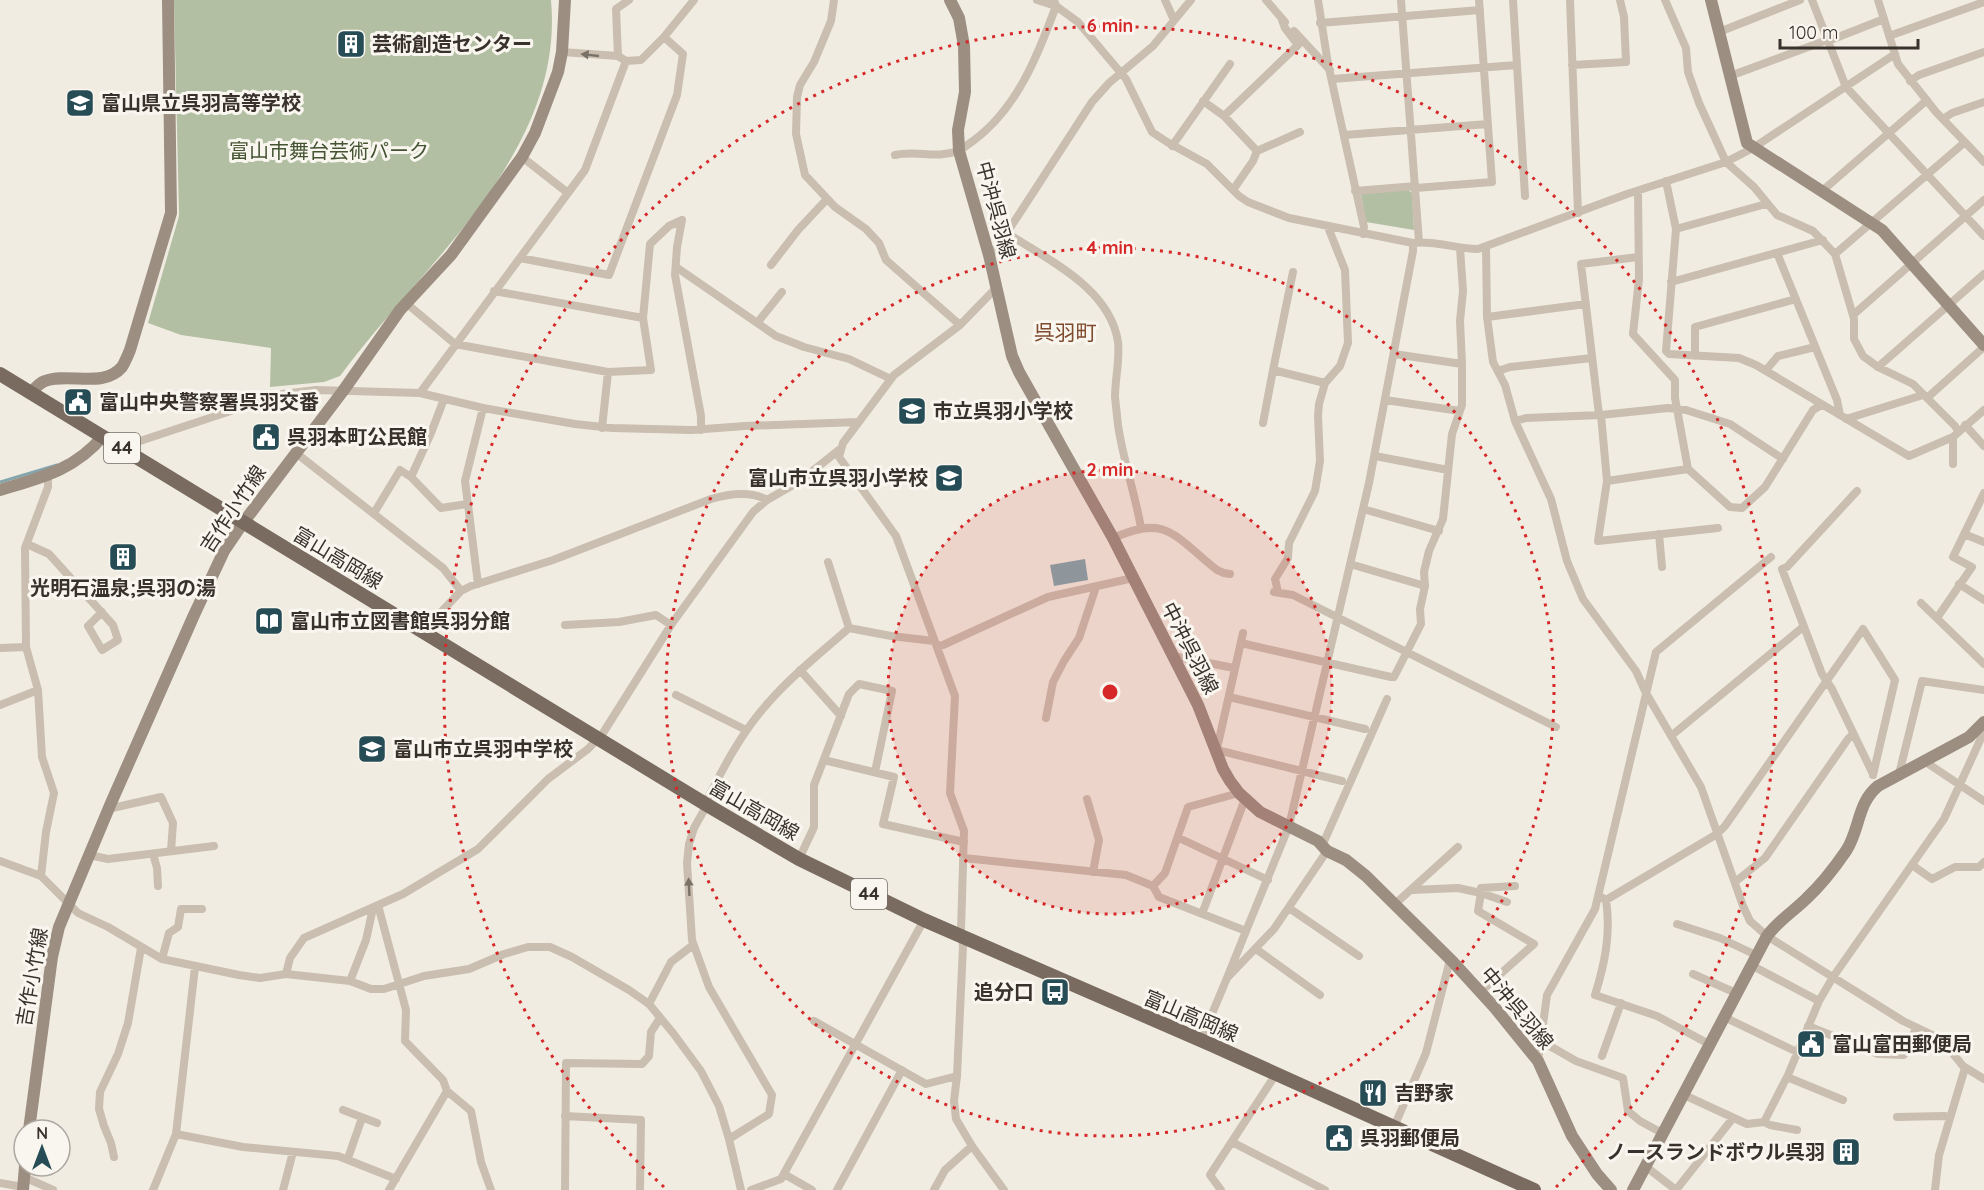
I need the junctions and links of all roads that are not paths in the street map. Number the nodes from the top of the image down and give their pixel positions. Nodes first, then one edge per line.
1 (168, 0) edge
2 (565, 0) edge
3 (629, 0) edge
4 (694, 0) edge
5 (834, 0) edge
6 (950, 0) edge
7 (1037, 0) edge
8 (1165, 0) edge
9 (1191, 0) edge
10 (1266, 0) edge
11 (1318, 0) edge
12 (1401, 0) edge
13 (1479, 0) edge
14 (1513, 0) edge
15 (1570, 0) edge
16 (1620, 0) edge
17 (1665, 0) edge
18 (1711, 0) edge
19 (1800, 0) edge
20 (1878, 0) edge
21 (1814, 1) edge
22 (1984, 2) edge
23 (1055, 3) edge
24 (616, 4) edge
25 (1480, 10) junction
26 (1402, 17) junction
27 (1884, 19) junction
28 (1174, 20) junction
29 (1282, 20) junction
30 (1320, 23) junction
31 (1719, 32) junction
32 (1889, 36) junction
33 (664, 37) junction
34 (1828, 40) junction
35 (562, 52) junction
36 (1984, 52) edge
37 (1895, 54) junction
38 (622, 59) junction
39 (1230, 64) dead end
40 (1517, 65) junction
41 (1572, 65) junction
42 (1484, 68) junction
43 (1122, 73) junction
44 (1407, 74) junction
45 (1331, 75) junction
46 (1730, 76) junction
47 (1910, 81) junction
48 (1846, 87) junction
49 (1927, 100) junction
50 (1203, 101) junction
51 (1984, 102) edge
52 (1224, 116) junction
53 (1943, 119) junction
54 (1488, 124) junction
55 (1411, 130) junction
56 (1300, 132) dead end
57 (1889, 134) junction
58 (1344, 135) junction
59 (1965, 142) junction
60 (1172, 146) junction
61 (1753, 148) junction
62 (959, 151) junction
63 (1257, 151) junction
64 (895, 155) dead end
65 (522, 157) junction
66 (1982, 157) edge
67 (1726, 162) junction
68 (1927, 175) junction
69 (1666, 180) junction
70 (1416, 187) junction
71 (1233, 190) junction
72 (1355, 191) junction
73 (1638, 191) junction
74 (1822, 191) junction
75 (567, 193) junction
76 (1525, 196) dead end
77 (827, 198) junction
78 (1984, 200) edge
79 (1766, 204) junction
80 (1578, 213) junction
81 (1965, 216) junction
82 (1872, 222) junction
83 (1328, 227) junction
84 (1676, 229) junction
85 (1006, 233) junction
86 (1363, 234) junction
87 (1984, 236) edge
88 (1823, 240) junction
89 (1416, 242) junction
90 (1486, 247) junction
91 (1460, 248) junction
92 (1777, 253) junction
93 (1835, 254) junction
94 (989, 255) junction
95 (1638, 257) junction
96 (520, 258) junction
97 (1913, 264) junction
98 (771, 266) dead end
99 (676, 267) junction
100 (1293, 272) dead end
101 (1984, 274) edge
102 (1671, 282) junction
103 (996, 288) junction
104 (494, 291) junction
105 (782, 292) dead end
106 (1796, 299) junction
107 (406, 303) junction
108 (1586, 304) junction
109 (1948, 305) junction
110 (1853, 315) junction
111 (1487, 317) junction
112 (643, 318) junction
113 (757, 323) junction
114 (960, 325) junction
115 (455, 344) junction
116 (1984, 346) edge
117 (1815, 347) junction
118 (1394, 354) junction
119 (1695, 356) junction
120 (1592, 358) junction
121 (1462, 364) junction
122 (1878, 367) junction
123 (1273, 370) junction
124 (1766, 370) junction
125 (1498, 371) junction
126 (608, 372) junction
127 (0, 374) edge
128 (891, 379) junction
129 (1325, 383) junction
130 (343, 391) junction
131 (31, 393) junction
132 (420, 393) junction
133 (1925, 396) junction
134 (444, 399) junction
135 (1385, 400) junction
136 (1821, 405) junction
137 (483, 408) junction
138 (1677, 408) junction
139 (1984, 410) edge
140 (1460, 411) junction
141 (1600, 415) junction
142 (1843, 417) junction
143 (1515, 421) junction
144 (858, 422) junction
145 (1263, 423) dead end
146 (602, 428) junction
147 (701, 430) junction
148 (1959, 431) junction
149 (103, 436) junction
150 (1984, 446) edge
151 (126, 450) junction
152 (839, 450) junction
153 (296, 453) junction
154 (1375, 456) junction
155 (1783, 459) junction
156 (1953, 464) dead end
157 (1688, 469) junction
158 (1449, 470) junction
159 (48, 476) junction
160 (411, 477) junction
161 (1607, 481) junction
162 (0, 490) edge
163 (1857, 491) dead end
164 (1984, 493) edge
165 (767, 500) junction
166 (468, 504) junction
167 (1363, 509) junction
168 (374, 513) junction
169 (243, 523) junction
170 (1141, 528) junction
171 (1718, 528) dead end
172 (1439, 531) junction
173 (1659, 534) junction
174 (1964, 534) junction
175 (1113, 538) junction
176 (1984, 542) edge
177 (27, 544) junction
178 (1771, 557) dead end
179 (828, 562) dead end
180 (1350, 564) junction
181 (1662, 567) dead end
182 (1230, 574) dead end
183 (1133, 578) junction
184 (478, 584) junction
185 (1959, 584) junction
186 (1425, 586) junction
187 (1096, 587) junction
188 (461, 591) junction
189 (1984, 600) edge
190 (1921, 603) dead end
191 (102, 612) dead end
192 (1338, 616) junction
193 (1937, 618) junction
194 (565, 625) dead end
195 (671, 625) junction
196 (1803, 627) junction
197 (849, 628) junction
198 (422, 632) junction
199 (1243, 633) dead end
200 (1240, 643) junction
201 (935, 644) junction
202 (26, 647) junction
203 (0, 648) edge
204 (1407, 651) junction
205 (1173, 656) junction
206 (1327, 662) junction
207 (1984, 664) edge
208 (1234, 668) junction
209 (800, 670) junction
210 (1826, 681) junction
211 (38, 690) junction
212 (1984, 690) edge
213 (1646, 693) junction
214 (676, 695) dead end
215 (1229, 697) junction
216 (1387, 699) dead end
217 (0, 705) edge
218 (841, 716) junction
219 (1314, 716) junction
220 (1046, 718) dead end
221 (1556, 727) dead end
222 (1365, 729) dead end
223 (746, 730) junction
224 (1983, 730) edge
225 (1853, 734) junction
226 (1671, 736) junction
227 (598, 738) junction
228 (1216, 753) junction
229 (824, 760) junction
230 (1924, 761) junction
231 (1302, 771) junction
232 (875, 772) junction
233 (1899, 774) junction
234 (1342, 780) dead end
235 (1875, 780) junction
236 (1959, 784) junction
237 (1242, 796) junction
238 (1087, 799) dead end
239 (1984, 801) edge
240 (706, 805) junction
241 (108, 809) junction
242 (1289, 826) junction
243 (1717, 834) junction
244 (1179, 838) junction
245 (964, 842) junction
246 (214, 846) dead end
247 (1458, 847) dead end
248 (1325, 848) junction
249 (171, 851) junction
250 (153, 854) junction
251 (89, 855) junction
252 (964, 858) junction
253 (799, 859) junction
254 (1223, 859) junction
255 (0, 861) edge
256 (1984, 862) edge
257 (1912, 865) junction
258 (1093, 872) junction
259 (41, 876) junction
260 (1268, 880) junction
261 (1735, 882) junction
262 (158, 886) dead end
263 (1153, 886) junction
264 (1515, 886) dead end
265 (1412, 890) junction
266 (1481, 893) junction
267 (1602, 897) junction
268 (1507, 902) dead end
269 (69, 904) junction
270 (1395, 904) junction
271 (376, 907) junction
272 (1290, 908) junction
273 (202, 909) dead end
274 (1202, 914) junction
275 (924, 920) junction
276 (1677, 924) dead end
277 (1246, 931) junction
278 (1767, 936) junction
279 (962, 938) junction
280 (693, 945) junction
281 (141, 948) junction
282 (1256, 949) junction
283 (1359, 956) dead end
284 (162, 959) junction
285 (1450, 960) junction
286 (1754, 960) junction
287 (195, 967) junction
288 (286, 974) junction
289 (1693, 974) dead end
290 (1833, 977) junction
291 (1227, 978) junction
292 (350, 981) junction
293 (401, 985) junction
294 (1480, 992) junction
295 (1736, 993) junction
296 (1320, 995) dead end
297 (1819, 1001) junction
298 (1621, 1003) junction
299 (649, 1004) junction
300 (1724, 1017) junction
301 (660, 1018) junction
302 (814, 1021) dead end
303 (1808, 1026) junction
304 (1916, 1028) junction
305 (1201, 1040) junction
306 (1541, 1041) junction
307 (1709, 1044) junction
308 (856, 1045) junction
309 (1797, 1052) junction
310 (1602, 1056) dead end
311 (1538, 1061) junction
312 (1965, 1068) junction
313 (902, 1071) junction
314 (1276, 1074) junction
315 (957, 1076) junction
316 (1787, 1077) junction
317 (1984, 1079) edge
318 (447, 1091) junction
319 (1682, 1094) junction
320 (1843, 1100) dead end
321 (343, 1110) dead end
322 (565, 1116) junction
323 (1898, 1117) dead end
324 (1950, 1117) junction
325 (31, 1118) edge
326 (362, 1118) junction
327 (1732, 1118) junction
328 (376, 1122) dead end
329 (1764, 1122) junction
330 (1394, 1127) junction
331 (1797, 1130) dead end
332 (1662, 1132) junction
333 (176, 1134) junction
334 (729, 1139) junction
335 (1232, 1142) junction
336 (972, 1146) junction
337 (293, 1152) junction
338 (114, 1157) dead end
339 (348, 1158) junction
340 (1645, 1166) junction
341 (784, 1174) junction
342 (396, 1179) junction
343 (24, 1180) edge
344 (0, 1183) edge
345 (53, 1190) edge
346 (153, 1190) edge
347 (283, 1190) edge
348 (389, 1190) edge
349 (491, 1190) edge
350 (565, 1190) edge
351 (640, 1190) edge
352 (741, 1190) edge
353 (751, 1190) edge
354 (812, 1190) edge
355 (837, 1190) edge
356 (934, 1190) edge
357 (1004, 1190) edge
358 (1221, 1190) edge
359 (1325, 1190) edge
360 (1534, 1190) edge
361 (1611, 1190) edge
362 (1633, 1190) edge
363 (1935, 1190) edge

1 - 131 main road
2 - 35 main road, 吉作小竹線
3 - 24 street
4 - 33 street
5 - 77 street
6 - 62 main road, 中沖呉羽線
7 - 23 street
8 - 28 street
9 - 28 street
10 - 29 street
11 - 30 street
12 - 26 street
13 - 25 street
14 - 40 street
15 - 41 street
16 - 41 street
17 - 67 street
18 - 31 main road
19 - 31 street
20 - 27 street
21 - 34 street
22 - 32 street
23 - 43 street
23 - 62 street
24 - 38 street
25 - 26 street
25 - 42 street
26 - 30 street
26 - 44 street
27 - 32 street
27 - 34 street
28 - 43 street
29 - 45 street
29 - 52 street
30 - 45 street
31 - 46 main road
32 - 37 street
33 - 38 street
33 - 96 street
34 - 46 street
34 - 48 street
38 -> 35 street
35 - 65 main road, 吉作小竹線
36 - 47 street
37 - 47 street
37 - 48 street
38 - 75 street
39 - 50 street
40 - 42 street
40 - 76 street
41 - 80 street
42 - 44 street
42 - 54 street
43 - 60 street
43 - 85 street
44 - 45 street
44 - 55 street
45 - 58 street
46 - 61 main road
47 - 49 street
48 - 57 street
48 - 61 street
49 - 53 street
49 - 57 street
50 - 52 street
50 - 60 street
51 - 53 street
52 - 63 street
53 - 59 street
54 - 55 street
54 - 70 street
55 - 58 street
55 - 70 street
56 - 63 street
57 - 68 street
57 - 74 street
58 - 72 street
59 - 66 street
59 - 68 street
60 - 71 street
61 - 67 street
61 - 74 main road
62 - 64 street
62 - 94 main road, 中沖呉羽線
63 - 71 street
65 - 75 street
65 - 107 main road, 吉作小竹線
67 - 69 street
67 - 79 street
68 - 81 street
68 - 82 street
69 - 73 street
69 - 84 street
70 - 72 street
70 - 89 street
71 - 83 street
72 - 86 street
73 - 80 street
73 - 95 street
74 - 82 main road
75 - 96 street
77 - 98 street
77 - 114 street
78 - 81 street
79 - 84 street
79 - 88 street
80 - 90 street
81 - 87 street
81 - 97 street
82 - 93 street
82 - 97 main road
83 - 86 street
83 - 129 street
84 - 102 street
85 - 94 street
85 - 170 street
86 - 89 street
88 - 92 street
88 - 93 street
89 - 91 street
89 - 118 street
90 - 91 street
90 - 111 street
91 - 121 street
92 - 102 street
92 - 106 street
93 - 110 street
94 - 103 main road, 中沖呉羽線
95 - 108 street
95 - 138 street
96 - 104 street
97 - 109 main road
97 - 110 street
99 - 112 street
99 - 113 street
99 - 147 street
100 - 123 street
101 - 109 street
102 - 119 street
103 - 114 street
103 - 175 main road, 中沖呉羽線
104 - 112 street
104 - 115 street
105 - 113 street
106 - 117 street
106 - 119 street
107 - 115 street
107 - 130 main road, 吉作小竹線
108 - 111 street
108 - 120 street
109 - 116 main road
109 - 122 street
110 - 122 street
111 - 125 street
112 - 126 street
113 - 128 street
114 - 128 street
115 - 126 street
115 - 132 street
116 - 133 street
117 - 124 street
117 - 142 street
118 - 121 street
118 - 135 street
119 - 124 street
120 - 125 street
120 - 141 street
121 - 140 street
122 - 133 street
123 - 129 street
123 - 145 street
124 - 136 street
125 - 143 street
126 - 146 street
127 - 131 main road, 富山高岡線 / 44
128 - 144 street
129 - 192 street
130 - 132 street
130 - 151 street
130 - 153 main road, 吉作小竹線
131 - 149 main road, 富山高岡線 / 44
132 - 134 street
133 - 142 street
133 - 148 street
134 - 137 street
134 - 160 street
135 - 140 street
135 - 154 street
136 - 142 street
136 - 155 street
137 - 146 street
137 - 166 street
138 - 141 street
138 - 155 street
138 - 157 street
139 - 148 street
140 - 158 street
141 - 143 street
141 - 161 street
142 - 148 street
143 - 213 street
144 - 147 street
144 - 152 street
146 - 147 street
148 - 150 street
148 - 156 street
149 - 151 main road, 富山高岡線 / 44
149 - 159 main road
151 - 169 main road, 富山高岡線 / 44
152 - 165 street
152 - 201 street
153 - 168 street
153 - 169 main road, 吉作小竹線
154 - 158 street
154 - 167 street
155 - 157 street
157 - 161 street
158 - 172 street
159 - 162 main road
159 - 177 street
160 - 166 street
160 - 168 street
161 - 173 street
163 - 196 street
164 - 174 street
165 - 184 street
165 - 195 street
166 - 184 street
167 - 172 street
167 - 180 street
168 - 188 street
169 - 198 main road, 富山高岡線 / 44
169 - 241 main road, 吉作小竹線
170 - 175 street
170 - 182 street
171 - 173 street
172 - 186 street
173 - 181 street
174 - 176 street
174 - 185 street
175 - 183 main road, 中沖呉羽線
177 - 191 street
177 - 202 street
178 - 213 street
179 - 197 street
180 - 186 street
180 - 192 street
183 - 187 street
183 - 205 main road, 中沖呉羽線
184 - 188 street
185 - 189 street
185 - 193 street
186 - 204 street
187 - 201 street
187 - 220 street
188 - 198 street
190 - 193 street
192 - 204 street
192 - 206 street
193 - 207 street
194 - 195 street
195 - 227 street
196 - 210 street
196 - 226 street
197 - 201 street
197 - 209 street
198 - 227 main road, 富山高岡線 / 44
199 - 200 street
200 - 206 street
200 - 208 street
201 - 245 street
202 - 203 street
202 - 211 street
204 - 206 street
204 - 221 street
205 - 208 street
205 - 228 main road, 中沖呉羽線
206 - 219 street
208 - 215 street
209 - 218 street
209 - 223 street
210 - 225 street
210 - 235 street
210 - 243 street
211 - 217 street
211 - 259 street
212 - 233 street
213 - 226 street
213 - 267 street
214 - 223 street
215 - 219 street
215 - 228 street
216 - 248 street
218 - 229 street
218 - 232 street
219 - 222 street
219 - 231 street
223 - 240 street
224 - 230 main road
224 - 236 street
225 - 235 street
225 - 261 street
226 - 243 street
227 - 240 main road, 富山高岡線 / 44
227 - 271 street
228 - 231 street
228 - 237 main road, 中沖呉羽線
229 - 232 street
229 - 253 street
230 - 233 main road
230 - 236 street
231 - 234 street
231 - 242 street
232 - 245 street
233 - 235 main road
235 - 278 main road
236 - 239 street
236 - 257 street
237 - 242 main road, 中沖呉羽線
237 - 244 street
237 - 254 street
238 - 258 street
240 - 253 main road, 富山高岡線 / 44
280 -> 240 street
241 - 249 street
241 - 251 main road, 吉作小竹線
242 - 248 main road, 中沖呉羽線
242 - 260 street
243 - 261 street
243 - 267 street
244 - 254 street
244 - 263 street
245 - 252 street
246 - 249 street
247 - 265 street
248 - 270 main road, 中沖呉羽線
248 - 272 street
249 - 250 street
250 - 251 street
250 - 262 street
251 - 269 main road, 吉作小竹線
252 - 258 street
252 - 279 street
253 - 275 main road, 富山高岡線 / 44
254 - 260 street
254 - 274 street
255 - 259 street
256 - 257 street
257 - 290 street
258 - 263 street
259 - 269 street
260 - 277 street
261 - 278 street
263 - 274 street
264 - 266 street
265 - 266 street
265 - 270 street
266 - 268 street
266 - 294 street
267 - 298 street
267 - 306 street
269 - 281 street
269 - 325 main road, 吉作小竹線
270 - 285 main road, 中沖呉羽線
271 - 288 street
271 - 292 street
271 - 293 street
272 - 282 street
272 - 283 street
273 - 284 street
274 - 277 street
275 - 279 main road, 富山高岡線 / 44
275 - 308 street
276 - 286 street
277 - 291 street
278 - 286 main road
278 - 290 street
279 - 305 main road, 富山高岡線 / 44
279 - 315 street
280 - 299 street
280 - 334 street
281 - 284 street
281 - 338 street
282 - 291 street
282 - 296 street
284 - 287 street
285 - 294 main road, 中沖呉羽線
285 - 330 street
286 - 295 main road
286 - 297 street
287 - 288 street
287 - 333 street
288 - 292 street
289 - 295 street
290 - 297 street
290 - 304 street
291 - 305 street
292 - 293 street
293 - 299 street
293 - 318 street
294 - 311 main road, 中沖呉羽線
295 - 300 main road
297 - 303 street
298 - 307 street
298 - 310 street
299 - 301 street
300 - 307 main road
300 - 309 street
301 - 322 street
301 - 334 street
302 - 308 street
303 - 304 street
303 - 309 street
304 - 312 street
305 - 314 main road, 富山高岡線 / 44
306 - 311 street
306 - 332 street
307 - 319 main road
308 - 313 street
308 - 341 street
309 - 316 street
311 - 361 main road, 中沖呉羽線
312 - 317 street
312 - 324 street
313 - 315 street
313 - 355 street
314 - 330 main road, 富山高岡線 / 44
314 - 335 street
315 - 336 street
316 - 320 street
316 - 329 street
318 - 342 street
318 - 349 street
319 - 327 street
319 - 332 main road
321 - 326 street
322 - 350 street
322 - 351 street
323 - 324 street
324 - 363 street
326 - 328 street
326 - 339 street
327 - 329 street
327 - 340 street
329 - 331 street
330 - 360 main road, 富山高岡線 / 44
332 - 340 main road
333 - 337 street
333 - 346 street
334 - 352 street
335 - 358 street
335 - 359 street
336 - 356 street
336 - 357 street
337 - 339 street
337 - 347 street
339 - 342 street
340 - 362 main road
341 - 353 street
341 - 354 street
342 - 348 street
343 - 344 street
343 - 345 street

